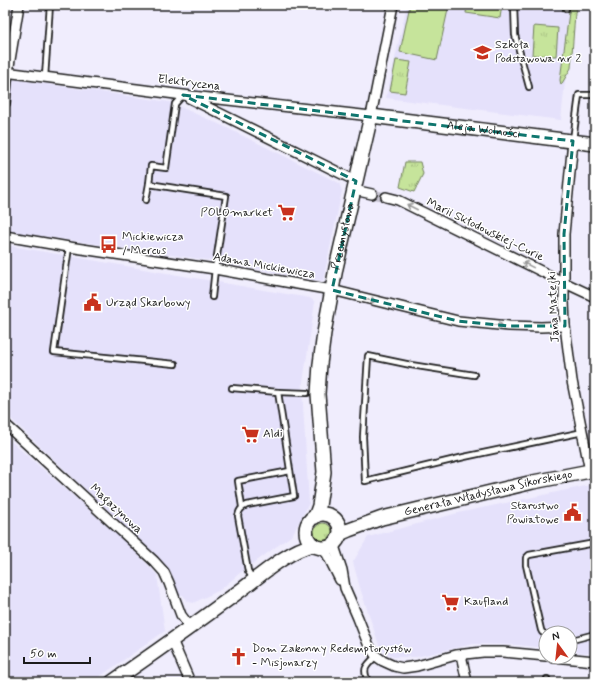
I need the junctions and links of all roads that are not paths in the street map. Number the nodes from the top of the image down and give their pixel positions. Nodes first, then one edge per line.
1 (19, 5) edge
2 (50, 5) edge
3 (393, 5) edge
4 (514, 5) edge
5 (7, 72) edge
6 (44, 77) junction
7 (529, 87) dead end
8 (183, 95) junction
9 (595, 95) edge
10 (5, 103) edge
11 (371, 116) junction
12 (573, 141) junction
13 (595, 144) edge
14 (148, 184) junction
15 (355, 185) junction
16 (372, 194) tunnel mouth
17 (386, 197) tunnel mouth
18 (146, 200) dead end
19 (5, 236) edge
20 (68, 247) junction
21 (215, 269) junction
22 (563, 282) junction
23 (332, 290) junction
24 (595, 296) edge
25 (212, 297) dead end
26 (565, 326) junction
27 (176, 364) dead end
28 (474, 375) dead end
29 (232, 388) dead end
30 (278, 392) junction
31 (307, 393) dead end
32 (5, 424) edge
33 (583, 432) junction
34 (593, 470) edge
35 (290, 471) junction
36 (324, 472) junction
37 (242, 507) junction
38 (315, 517) junction
39 (336, 530) junction
40 (306, 531) junction
41 (595, 543) edge
42 (317, 546) junction
43 (272, 567) junction
44 (253, 581) junction
45 (346, 588) junction
46 (540, 625) edge
47 (190, 627) junction
48 (595, 634) edge
49 (578, 638) edge
50 (172, 640) junction
51 (461, 654) junction
52 (538, 655) edge
53 (376, 656) junction
54 (578, 660) edge
55 (595, 662) edge
56 (112, 682) edge
57 (190, 682) edge
58 (368, 682) edge
59 (467, 682) edge

1 - 5 street
2 - 6 lane
3 - 11 street, Przemysłowa
4 - 7 lane
5 - 6 street, Elektryczna
5 - 10 street
6 - 8 street, Elektryczna
8 - 11 street, Elektryczna
8 - 14 lane
8 - 15 street
9 - 12 lane
11 - 12 street, Aleja Wolności
11 - 15 street, Przemysłowa
12 - 13 street, Aleja Wolności
12 - 22 street, Jana Matejki
14 - 18 lane
14 - 21 lane
15 - 16 street
15 - 23 street, Przemysłowa
22 -> 17 street, Marii Skłodowskiej-Curie
19 - 20 street, Adama Mickiewicza
20 - 21 street, Adama Mickiewicza
20 - 27 lane
21 - 23 street, Adama Mickiewicza
21 - 25 lane
22 - 24 street, Marii Skłodowskiej-Curie
22 - 26 street, Jana Matejki
23 -> 26 street, Adama Mickiewicza
23 - 36 street, Przemysłowa
26 - 33 street, Jana Matejki
28 - 33 lane
29 - 30 lane
30 - 31 lane
30 - 35 lane
32 - 47 street, Magazynowa
33 - 34 street, Jana Matejki
34 - 39 street, Generała Władysława Sikorskiego
35 - 37 lane
35 - 37 lane
36 - 38 street, Przemysłowa
36 - 39 street, Przemysłowa
37 - 44 lane
38 - 39 street
38 - 40 street
39 - 42 street
39 - 45 street
40 - 42 street
40 - 43 street
41 - 46 lane
42 - 43 street
42 - 45 street
43 - 44 street
44 - 47 street
45 - 53 street
47 - 50 street
48 - 49 lane
50 - 56 street
50 - 57 street
51 - 52 street
51 - 53 street
51 - 59 street
53 - 58 lane
54 - 55 street

